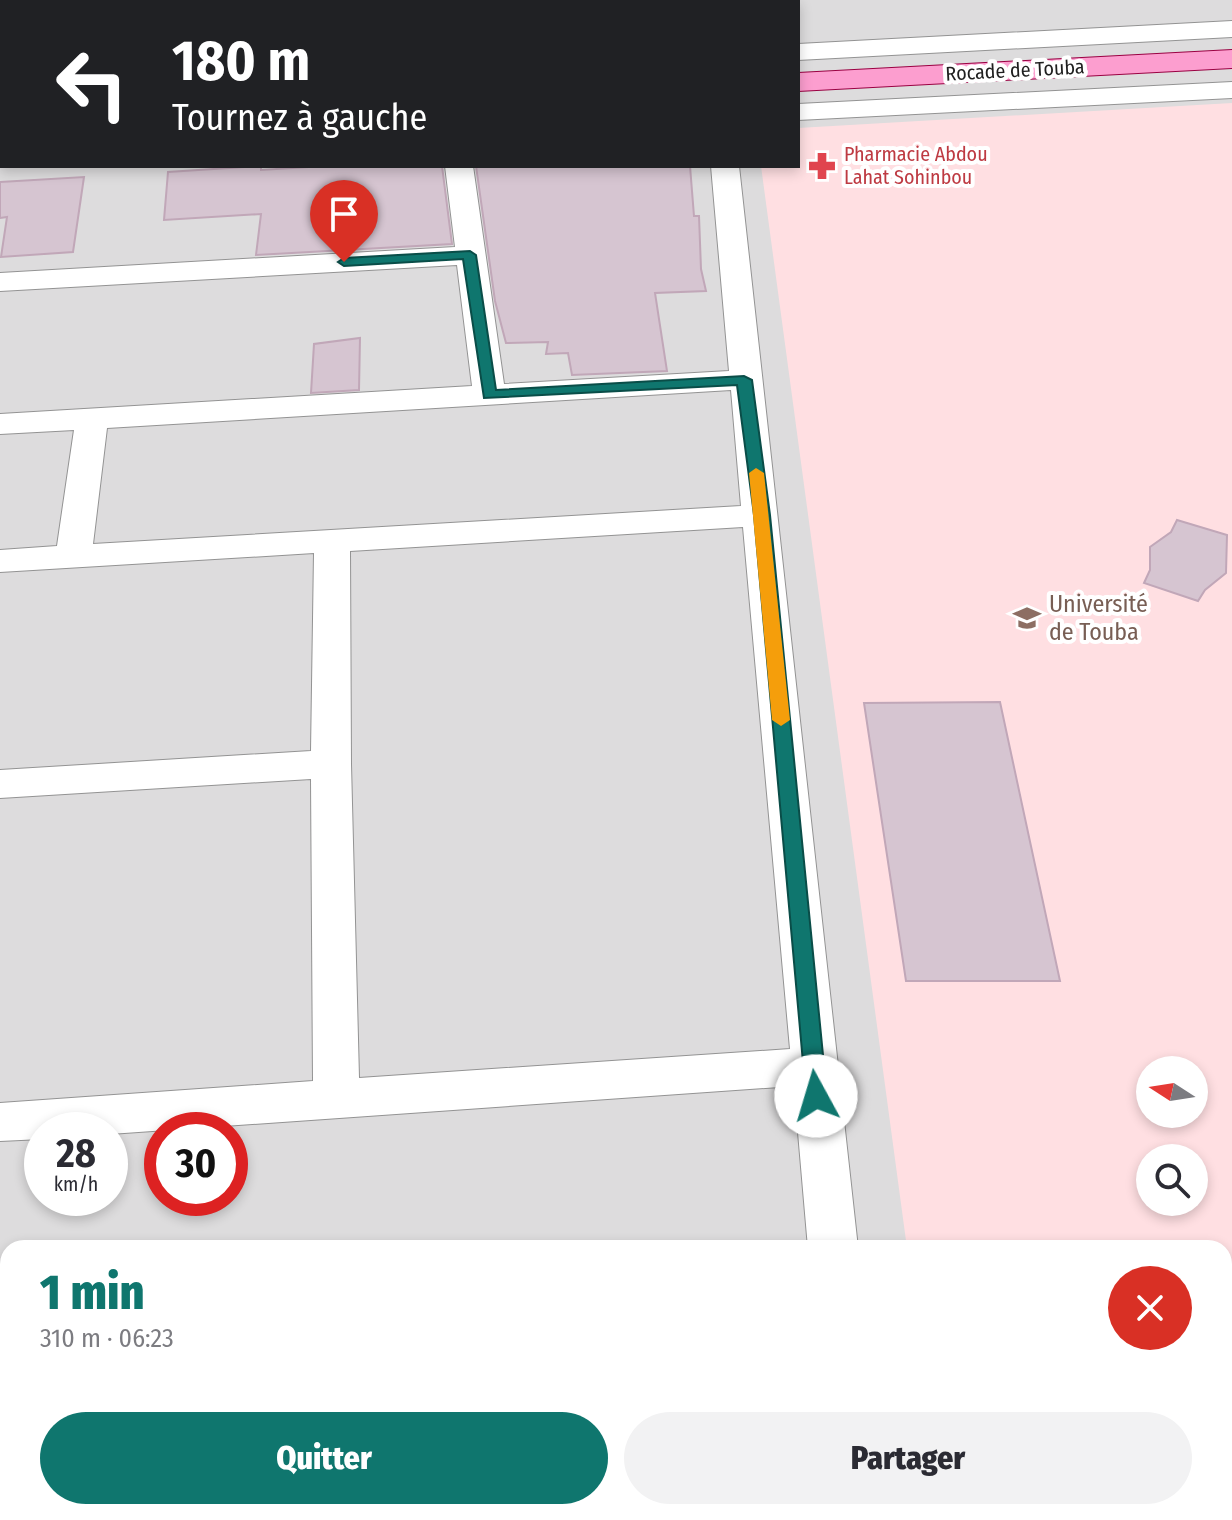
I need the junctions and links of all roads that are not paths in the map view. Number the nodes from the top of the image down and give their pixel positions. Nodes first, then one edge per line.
1 (1232, 29) edge
2 (800, 52) edge
3 (1232, 59) edge
4 (800, 82) edge
5 (1232, 90) edge
6 (800, 112) edge
7 (459, 168) edge
8 (725, 168) edge
9 (470, 255) junction
10 (0, 282) edge
11 (744, 380) junction
12 (489, 395) junction
13 (92, 418) junction
14 (0, 424) edge
15 (762, 515) junction
16 (332, 542) junction
17 (74, 556) junction
18 (0, 561) edge
19 (331, 764) junction
20 (0, 784) edge
21 (813, 1066) junction
22 (336, 1097) junction
23 (0, 1122) edge
24 (832, 1240) edge

1 - 2 street
3 - 4 main road, Rocade de Touba
5 - 6 street
7 - 9 street
8 - 11 street
9 - 10 street
9 - 12 street
11 - 12 street
11 - 15 street
12 - 13 street
13 - 14 street
13 - 17 street
15 - 16 street
15 - 21 street
16 - 17 street
16 - 19 street
17 - 18 street
19 - 20 street
19 - 22 street
21 - 22 street
21 - 24 street
22 - 23 street

